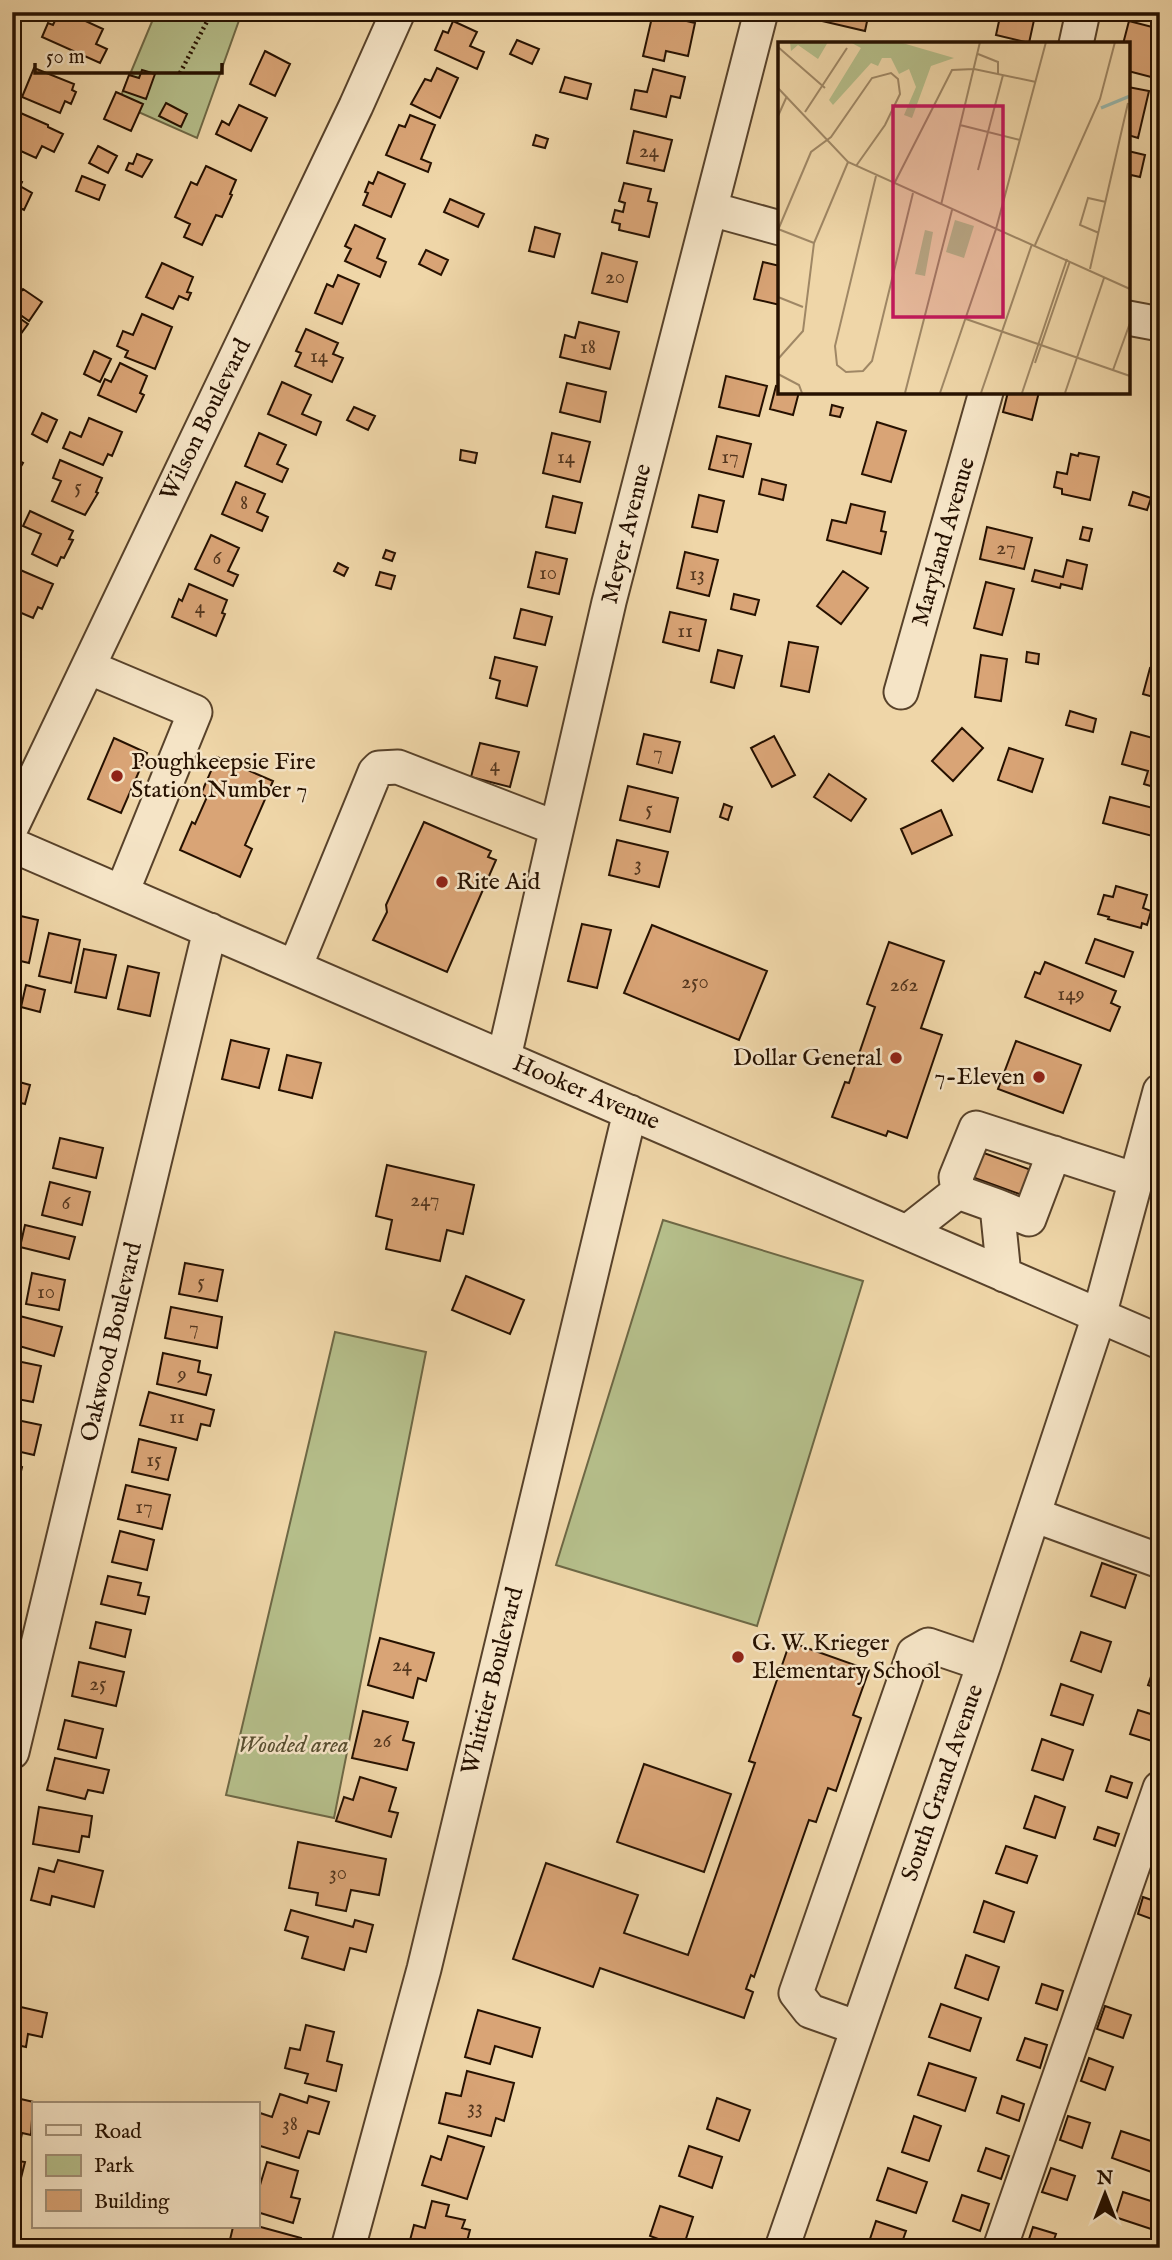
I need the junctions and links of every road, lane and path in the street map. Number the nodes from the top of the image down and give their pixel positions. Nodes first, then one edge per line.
1 (212, 12) edge
2 (398, 12) edge
3 (761, 12) edge
4 (1083, 12) edge
5 (1076, 42) edge
6 (180, 73) dead end
7 (711, 209) junction
8 (778, 227) edge
9 (1130, 318) edge
10 (1160, 324) edge
11 (985, 394) edge
12 (88, 667) junction
13 (901, 692) dead end
14 (12, 826) edge
15 (556, 828) junction
16 (12, 845) edge
17 (122, 892) junction
18 (210, 930) junction
19 (295, 967) junction
20 (504, 1058) junction
21 (1160, 1091) edge
22 (630, 1112) junction
23 (1054, 1153) junction
24 (1136, 1180) junction
25 (958, 1192) junction
26 (997, 1206) junction
27 (907, 1233) junction
28 (1004, 1275) junction
29 (1099, 1316) junction
30 (1160, 1342) edge
31 (1034, 1515) junction
32 (1160, 1561) edge
33 (984, 1664) junction
34 (12, 1752) edge
35 (1160, 1788) edge
36 (858, 2028) junction
37 (348, 2248) edge
38 (782, 2248) edge
39 (1000, 2248) edge

1 - 6 path
2 - 12 street, Wilson Boulevard
3 - 7 street, Meyer Avenue
4 - 5 street
7 - 8 street
7 - 15 street, Meyer Avenue
9 - 10 street
11 - 13 street, Maryland Avenue
12 - 14 street, Wilson Boulevard
12 - 17 street
15 - 19 street
15 - 20 street, Meyer Avenue
16 - 17 street, Hooker Avenue
17 - 18 street, Hooker Avenue
18 - 19 street, Hooker Avenue
18 - 34 street, Oakwood Boulevard
19 - 20 street, Hooker Avenue
20 - 22 street, Hooker Avenue
21 - 24 street, South Grand Avenue
22 - 27 street, Hooker Avenue
22 - 37 street, Whittier Boulevard
23 - 24 street
23 - 25 street
23 - 26 street
24 - 29 street, South Grand Avenue
25 - 26 street
25 - 27 street
26 - 28 street
27 - 28 street, Hooker Avenue
28 - 29 street, Hooker Avenue
29 - 30 street, Hooker Avenue
29 - 31 street, South Grand Avenue
31 - 32 street
31 - 33 street, South Grand Avenue
33 - 36 street, South Grand Avenue
33 - 36 street
35 - 39 street
36 - 38 street, South Grand Avenue

